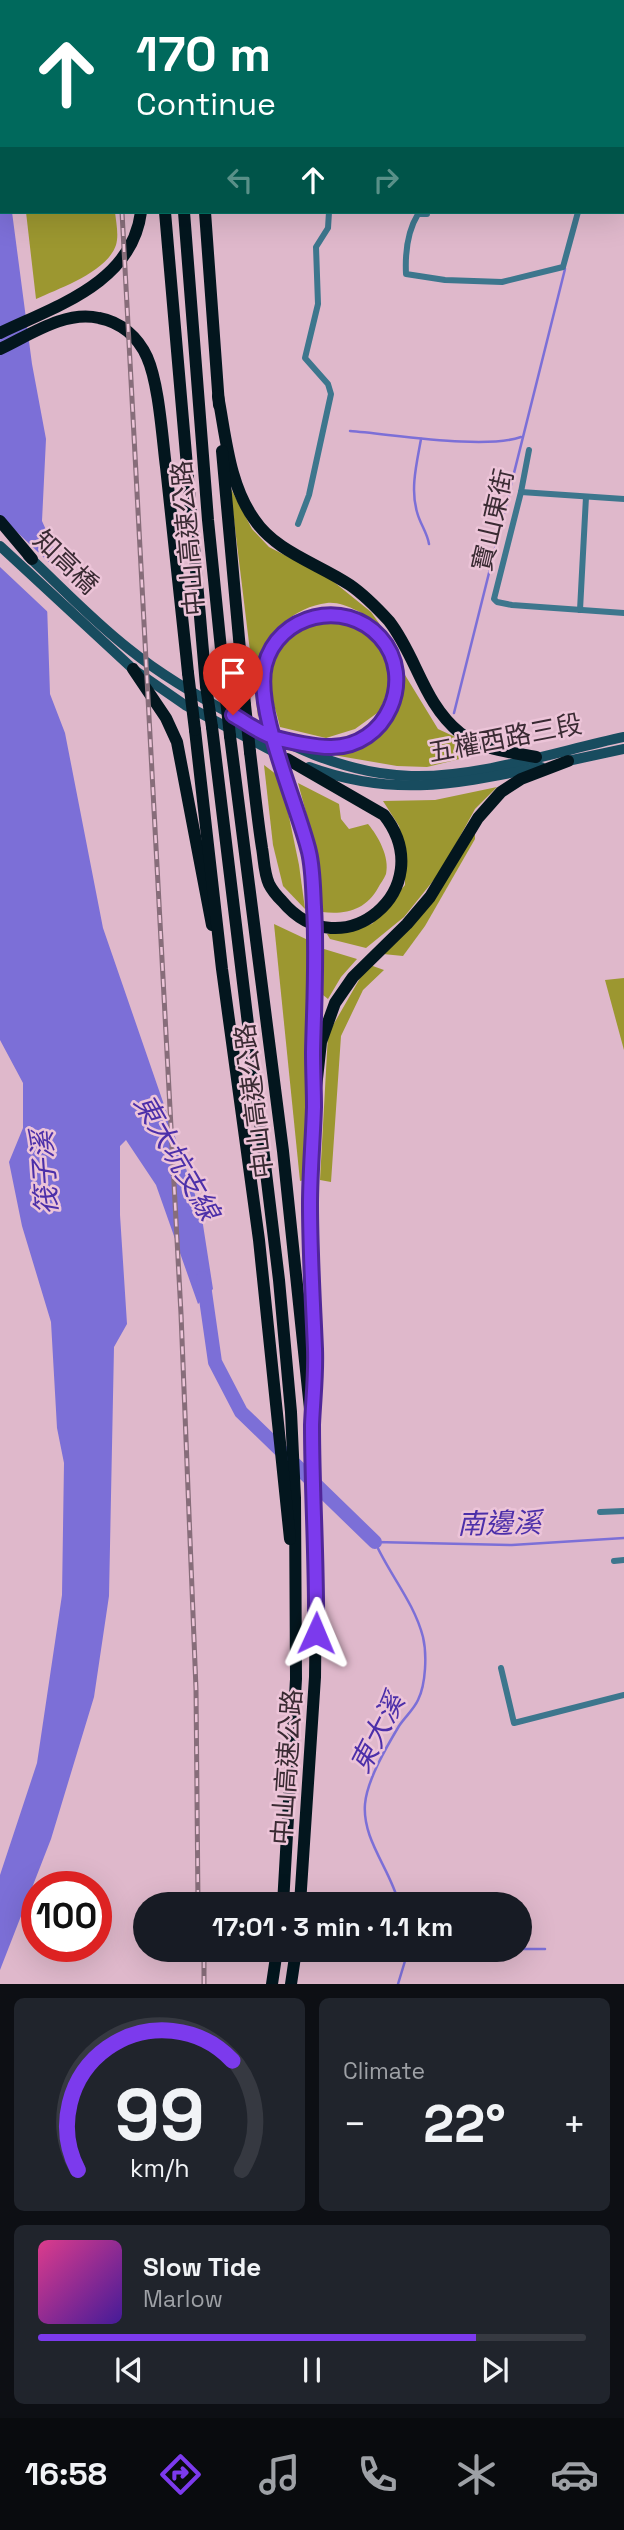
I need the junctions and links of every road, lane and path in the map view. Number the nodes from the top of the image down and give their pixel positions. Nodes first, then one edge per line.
1 (141, 214) edge
2 (165, 214) edge
3 (184, 214) edge
4 (205, 214) edge
5 (329, 214) edge
6 (418, 214) edge
7 (418, 214) edge
8 (427, 214) dead end
9 (577, 214) edge
10 (0, 333) edge
11 (0, 349) edge
12 (218, 396) junction
13 (529, 450) dead end
14 (521, 492) junction
15 (586, 497) junction
16 (624, 499) edge
17 (0, 521) edge
18 (298, 524) dead end
19 (0, 529) edge
20 (0, 546) edge
21 (32, 559) junction
22 (580, 610) junction
23 (624, 612) edge
24 (98, 630) junction
25 (133, 669) junction
26 (624, 737) edge
27 (274, 738) junction
28 (624, 749) edge
29 (536, 757) junction
30 (287, 759) junction
31 (568, 761) junction
32 (222, 969) junction
33 (314, 1106) junction
34 (284, 1411) junction
35 (312, 1429) junction
36 (624, 1511) edge
37 (600, 1513) dead end
38 (624, 1560) edge
39 (614, 1561) dead end
40 (296, 1572) junction
41 (501, 1668) dead end
42 (624, 1695) edge
43 (284, 1892) edge
44 (301, 1892) edge
45 (275, 1962) edge
46 (294, 1962) edge
47 (272, 1984) edge
48 (291, 1984) edge

1 - 10 highway
2 - 34 highway, 中山高速公路, bridge
3 - 35 highway, 中山高速公路, bridge
4 - 12 highway
5 - 18 street
6 - 9 street
7 - 8 street
11 - 32 highway, bridge
12 - 29 highway
12 - 30 highway, bridge
13 - 14 street, 寶山東街
14 - 15 street
14 - 22 street, 寶山東街
15 - 16 street
15 - 22 street
17 - 21 highway
19 - 21 main road, 知高橋
20 - 24 main road, 知高橋
21 - 24 main road, 知高橋
22 - 23 street
24 - 25 main road, 五權西路三段
24 - 27 main road, 五權西路三段
25 - 30 main road, 五權西路三段
25 - 32 highway
26 - 29 main road, 五權西路三段
27 - 29 main road, 五權西路三段
27 - 33 highway, bridge
28 - 31 main road, 五權西路三段
30 - 31 main road, 五權西路三段
31 - 33 highway
32 - 34 highway
33 - 35 highway
34 - 40 highway, 中山高速公路
34 - 40 highway
35 - 44 highway, 中山高速公路
36 - 37 street
38 - 39 street
40 - 43 highway, 中山高速公路
41 - 42 street
45 - 47 highway
46 - 48 highway

